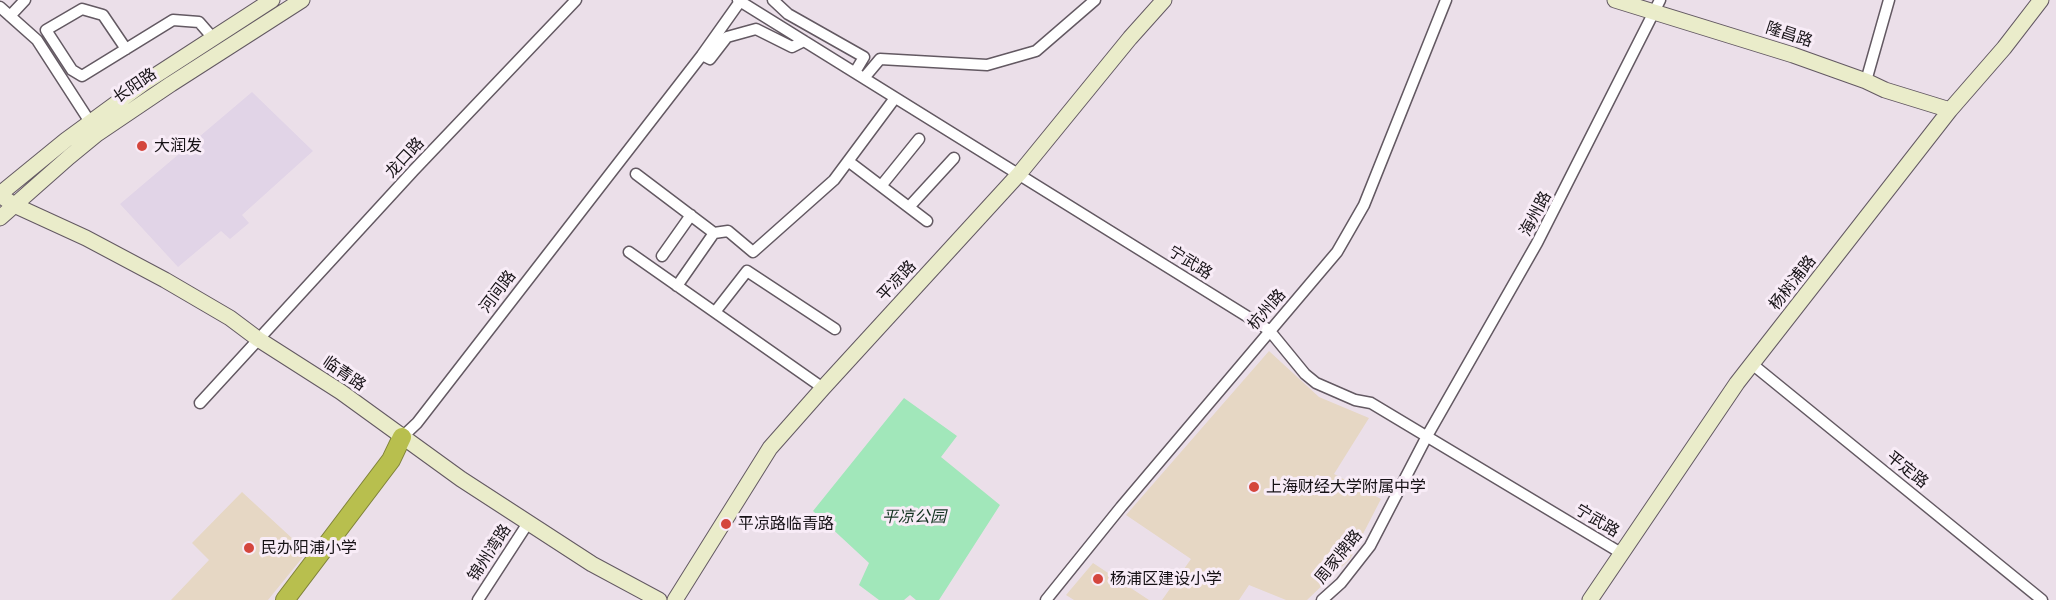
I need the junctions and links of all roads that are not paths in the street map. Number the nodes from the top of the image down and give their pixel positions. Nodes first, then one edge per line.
1 (25, 0) edge
2 (272, 0) edge
3 (302, 0) edge
4 (576, 0) edge
5 (740, 0) edge
6 (773, 0) edge
7 (1095, 0) edge
8 (1164, 0) edge
9 (1446, 0) edge
10 (1615, 0) edge
11 (1890, 0) edge
12 (2041, 0) edge
13 (1658, 6) edge
14 (0, 7) edge
15 (10, 16) junction
16 (213, 38) junction
17 (804, 41) junction
18 (126, 49) junction
19 (702, 55) junction
20 (860, 75) junction
21 (1866, 81) junction
22 (896, 98) junction
23 (1950, 110) junction
24 (90, 122) junction
25 (919, 140) dead end
26 (954, 158) dead end
27 (848, 161) junction
28 (636, 174) dead end
29 (1019, 174) junction
30 (881, 186) junction
31 (0, 195) edge
32 (14, 205) junction
33 (909, 207) junction
34 (691, 215) junction
35 (0, 218) edge
36 (927, 221) dead end
37 (714, 233) junction
38 (629, 252) dead end
39 (662, 256) dead end
40 (677, 286) junction
41 (716, 312) junction
42 (835, 328) dead end
43 (1269, 330) junction
44 (258, 339) junction
45 (1752, 364) junction
46 (823, 388) junction
47 (200, 404) dead end
48 (1427, 436) junction
49 (402, 437) junction
50 (528, 523) junction
51 (1621, 553) junction
52 (276, 600) edge
53 (285, 600) edge
54 (478, 600) edge
55 (659, 600) edge
56 (675, 600) edge
57 (1046, 600) edge
58 (1322, 600) edge
59 (1590, 600) edge
60 (2042, 600) edge

1 - 15 street
2 - 16 main road, 长阳路
3 - 32 main road, 长阳路
4 - 44 street, 龙口路
5 - 17 street, 宁武路
5 - 19 street, 河间路
6 - 20 street
7 - 20 street
8 - 29 main road, 平凉路
9 - 43 street, 杭州路
10 - 13 main road, 隆昌路
11 - 21 street
12 - 23 main road, 杨树浦路
13 - 21 main road, 隆昌路
13 - 48 street, 海州路
14 - 15 street
15 - 24 street
16 - 18 street
16 - 24 main road, 长阳路
17 - 19 street
17 - 20 street, 宁武路
18 - 18 street
19 - 49 street, 河间路
20 - 22 street, 宁武路
21 - 23 main road, 隆昌路
22 - 27 street
22 - 29 street, 宁武路
23 - 45 main road, 杨树浦路
24 - 31 main road, 长阳路
25 - 30 street
26 - 33 street
27 - 30 street
27 - 37 street
28 - 34 street
29 - 43 street, 宁武路
29 - 46 main road, 平凉路
30 - 33 street
31 - 32 main road, 临青路
32 - 35 main road, 长阳路
32 - 44 main road, 临青路
33 - 36 street
34 - 37 street
34 - 39 street
37 - 40 street
38 - 40 street
40 - 41 street
41 - 42 street
41 - 46 street
43 - 48 street, 宁武路
43 - 57 street, 杭州路
44 - 47 street, 龙口路
44 - 49 main road, 临青路
45 - 51 main road, 杨树浦路
45 - 60 street, 平定路
46 - 56 main road, 平凉路
48 - 51 street, 宁武路
48 - 58 street, 周家牌路
49 - 50 main road, 临青路
49 - 52 street, 河间路
49 - 53 highway
50 - 54 street, 锦州湾路
50 - 55 main road, 临青路
51 - 59 main road, 杨树浦路

